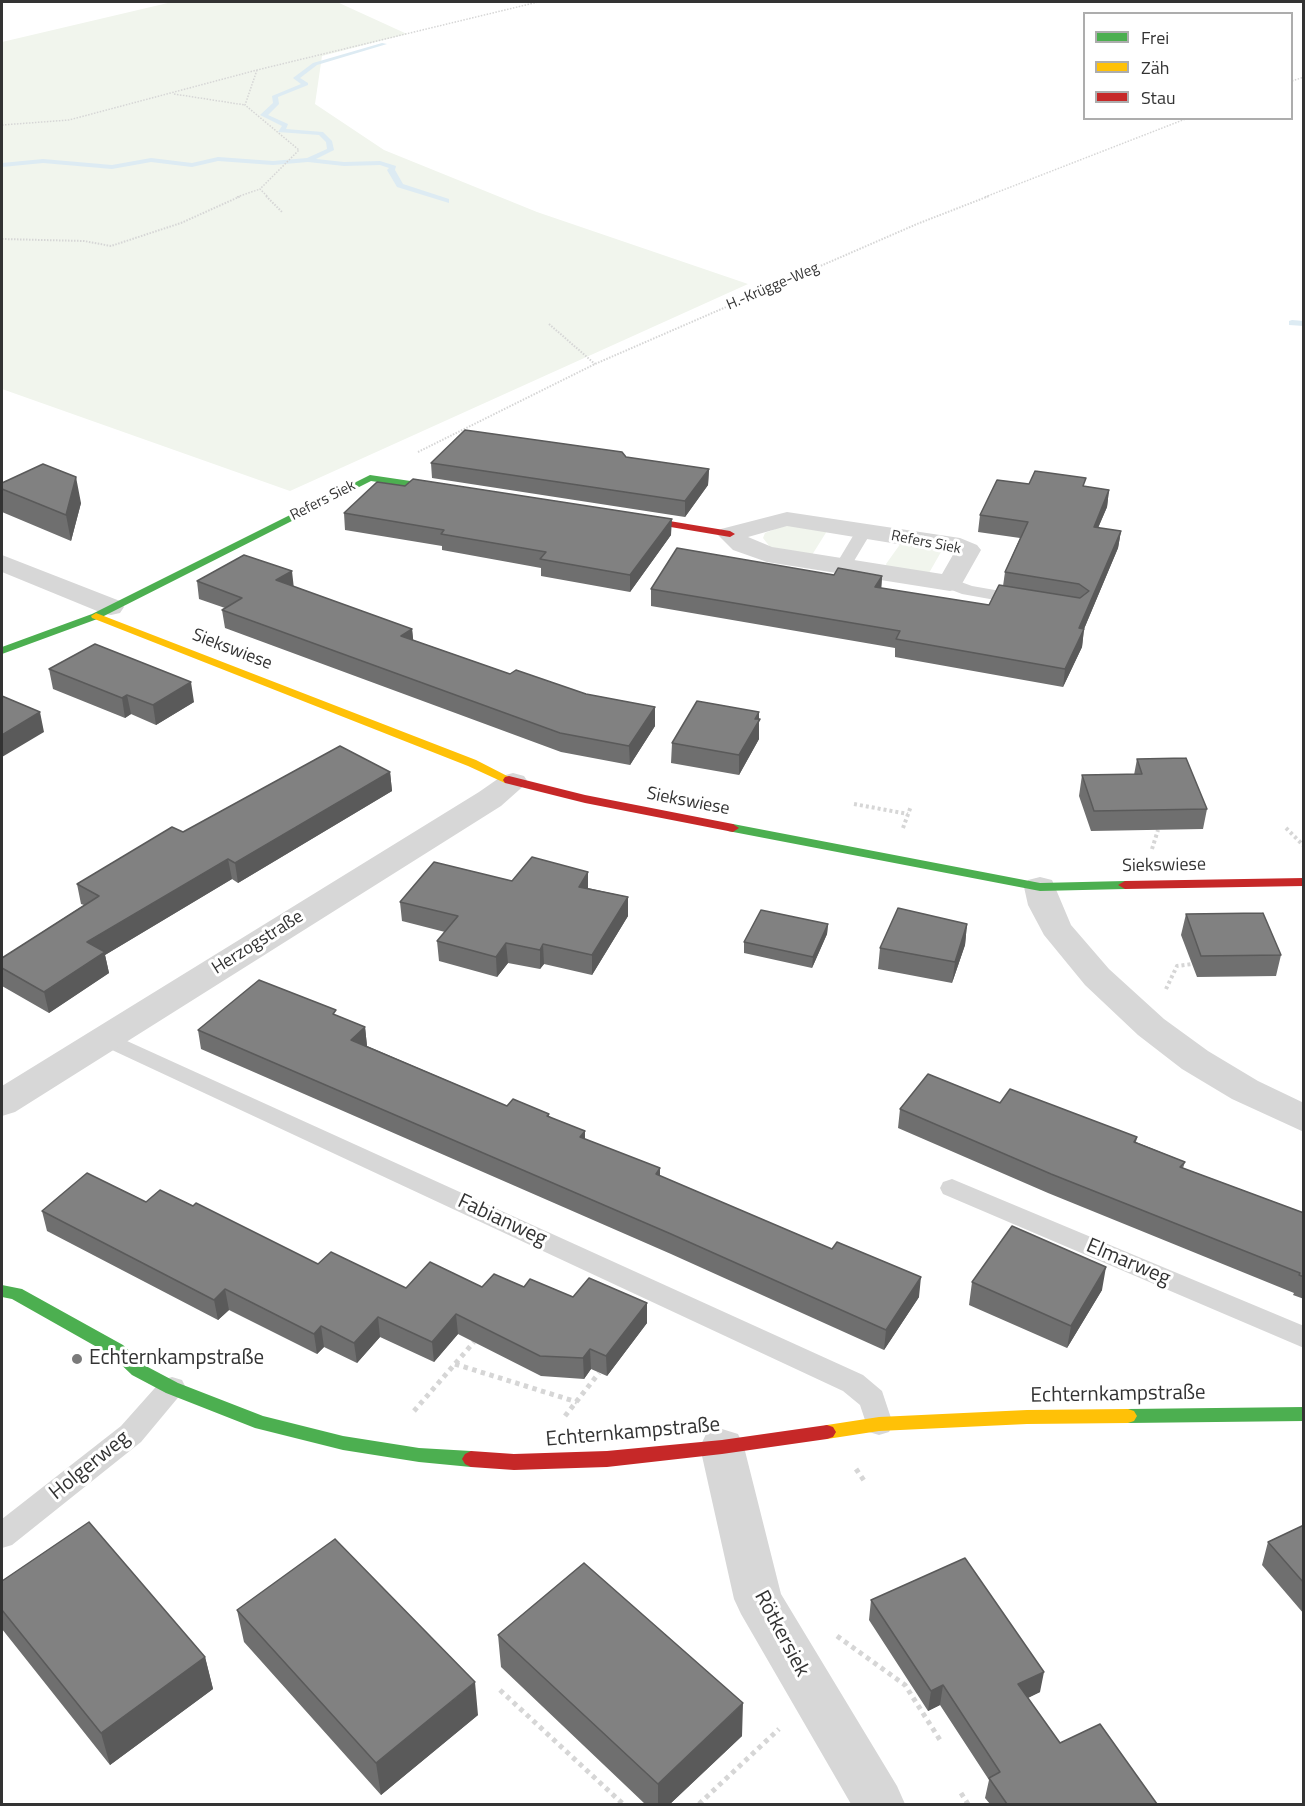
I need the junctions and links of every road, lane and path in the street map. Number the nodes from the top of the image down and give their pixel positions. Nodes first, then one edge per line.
1 (538, 2) edge
2 (257, 70) junction
3 (170, 93) junction
4 (245, 105) junction
5 (1183, 120) edge
6 (2, 125) edge
7 (260, 189) junction
8 (282, 212) dead end
9 (2, 239) edge
10 (549, 324) dead end
11 (595, 364) junction
12 (370, 478) junction
13 (470, 493) edge
14 (611, 515) edge
15 (864, 531) junction
16 (730, 534) junction
17 (2, 563) edge
18 (843, 566) junction
19 (950, 584) junction
20 (1035, 602) edge
21 (103, 612) junction
22 (2, 651) edge
23 (513, 782) junction
24 (854, 804) dead end
25 (911, 806) dead end
26 (908, 814) junction
27 (1286, 828) dead end
28 (900, 834) dead end
29 (1304, 846) edge
30 (1304, 882) edge
31 (1040, 887) junction
32 (1192, 964) dead end
33 (1164, 996) dead end
34 (105, 1038) junction
35 (2, 1103) edge
36 (1304, 1119) edge
37 (952, 1188) dead end
38 (2, 1291) edge
39 (1304, 1338) edge
40 (474, 1342) edge
41 (455, 1364) junction
42 (599, 1373) edge
43 (172, 1388) junction
44 (577, 1402) junction
45 (1304, 1414) edge
46 (409, 1417) dead end
47 (559, 1424) dead end
48 (879, 1424) junction
49 (722, 1447) junction
50 (2, 1536) edge
51 (829, 1630) dead end
52 (500, 1690) dead end
53 (788, 1720) dead end
54 (940, 1740) dead end
55 (961, 1793) dead end
56 (622, 1804) edge
57 (699, 1804) edge
58 (879, 1804) edge
59 (968, 1804) edge

1 - 2 path
2 - 3 path
2 - 4 path
3 - 4 path
3 - 6 path
4 - 7 path
5 - 11 path, H.-Krügge-Weg
7 - 8 path
7 - 9 path
10 - 11 path
11 - 12 path, H.-Krügge-Weg
12 - 13 street, Refers Siek
12 - 21 street, Refers Siek
14 - 16 street, Refers Siek
15 - 16 street, Refers Siek
15 - 18 lane
15 - 19 street, Refers Siek
16 - 18 street, Refers Siek
17 - 21 street
18 - 19 street, Refers Siek
19 - 20 lane
21 - 22 street, Refers Siek
21 - 23 street, Siekswiese
23 - 31 street, Siekswiese
23 - 34 street, Herzogstraße
24 - 26 path
25 - 26 path
26 - 28 path
27 - 29 path
30 - 31 street, Siekswiese
31 - 36 street
32 - 33 path
34 - 35 street, Herzogstraße
34 - 48 lane, Fabianweg
37 - 39 lane, Elmarweg
38 - 43 street, Echternkampstraße
40 - 41 path
41 - 44 path
41 - 46 path
42 - 44 path
43 - 49 street, Echternkampstraße
43 - 50 lane, Holgerweg
44 - 47 path
45 - 48 street, Echternkampstraße
48 - 49 street, Echternkampstraße
49 - 58 street, Rötkersiek
51 - 54 path
52 - 56 path
53 - 57 path
55 - 59 path

